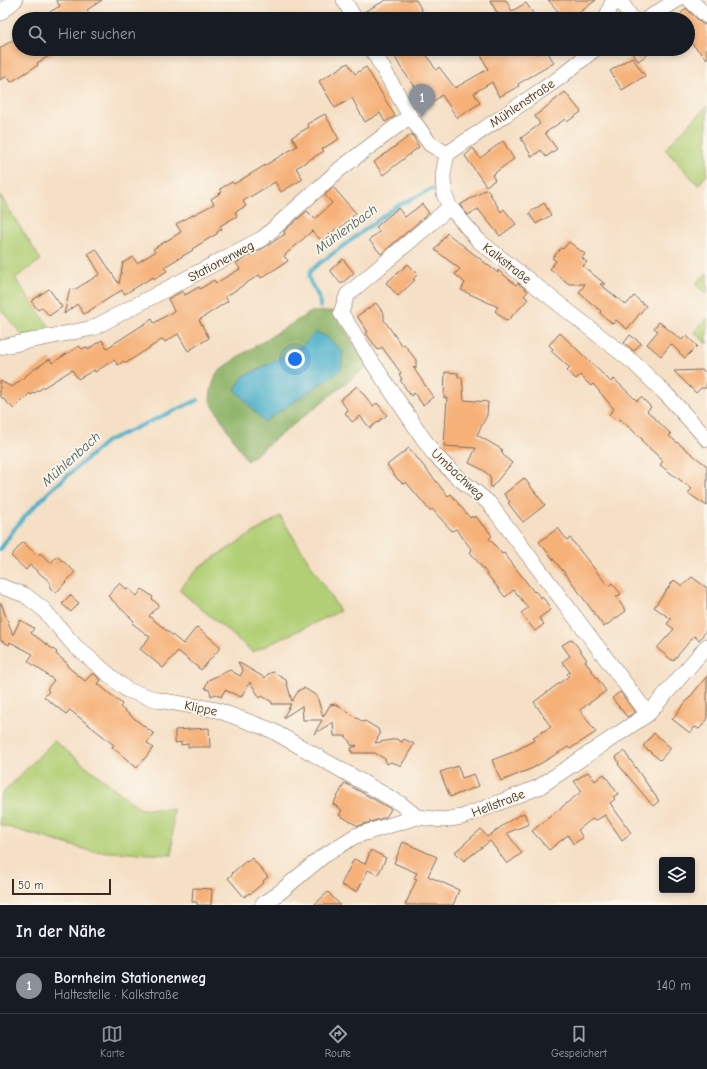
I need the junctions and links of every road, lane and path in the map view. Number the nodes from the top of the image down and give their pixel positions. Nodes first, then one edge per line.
1 (15, 0) edge
2 (344, 0) edge
3 (613, 0) edge
4 (620, 0) edge
5 (677, 0) edge
6 (690, 0) edge
7 (0, 12) edge
8 (351, 12) edge
9 (609, 12) edge
10 (628, 12) edge
11 (658, 12) edge
12 (707, 16) edge
13 (376, 56) edge
14 (586, 56) edge
15 (410, 116) junction
16 (448, 154) junction
17 (450, 207) junction
18 (0, 347) edge
19 (707, 439) edge
20 (0, 586) edge
21 (707, 646) edge
22 (648, 714) junction
23 (417, 817) junction
24 (262, 905) edge

1 - 7 street
2 - 8 street
3 - 9 street
4 - 10 street
5 - 11 street
6 - 12 street
13 - 15 street
14 - 16 street, Mühlenstraße
15 - 16 street
15 - 18 street, Stationenweg
16 - 17 street, Kalkstraße
17 - 19 street, Kalkstraße
17 - 22 street, Umbachweg
20 - 23 street, Klippe
21 - 22 street, Hellstraße
22 - 23 street, Hellstraße
23 - 24 street, Hellstraße

